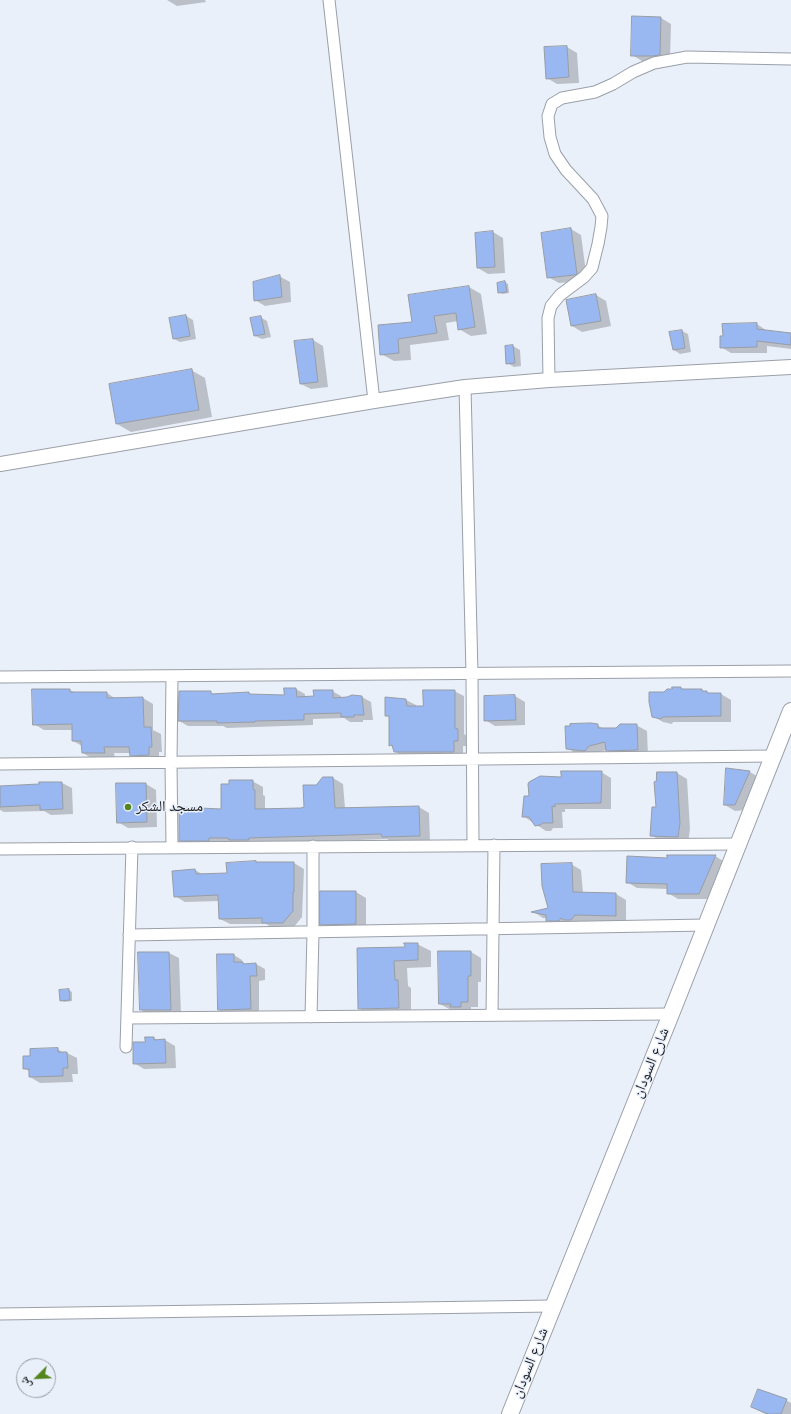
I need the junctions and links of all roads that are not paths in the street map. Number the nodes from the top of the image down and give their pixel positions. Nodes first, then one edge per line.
1 (329, 0) edge
2 (791, 59) edge
3 (791, 367) edge
4 (549, 380) junction
5 (465, 387) junction
6 (374, 401) junction
7 (0, 464) edge
8 (791, 671) edge
9 (472, 674) junction
10 (172, 676) junction
11 (0, 677) edge
12 (791, 711) edge
13 (773, 756) junction
14 (472, 759) junction
15 (171, 762) junction
16 (0, 764) edge
17 (738, 844) junction
18 (494, 845) junction
19 (313, 846) junction
20 (473, 846) junction
21 (132, 847) junction
22 (172, 847) junction
23 (0, 849) edge
24 (706, 924) junction
25 (493, 928) junction
26 (313, 932) junction
27 (129, 935) junction
28 (671, 1014) junction
29 (492, 1015) junction
30 (311, 1017) junction
31 (127, 1018) junction
32 (126, 1047) dead end
33 (553, 1306) junction
34 (0, 1314) edge
35 (510, 1414) edge

1 - 6 street
2 - 4 street
3 - 4 street
4 - 5 street
5 - 6 street
5 - 9 street
6 - 7 street
8 - 9 street
9 - 10 street
9 - 14 street
10 - 11 street
10 - 15 street
12 - 13 main road, شارع السودان
13 - 14 street
13 - 17 main road, شارع السودان
14 - 15 street
14 - 20 street
15 - 16 street
15 - 22 street
17 - 18 street
17 - 24 main road, شارع السودان
18 - 20 street
18 - 25 street
19 - 20 street
19 - 22 street
19 - 26 street
21 - 22 street
21 - 23 street
21 - 27 street
24 - 25 street
24 - 28 main road, شارع السودان
25 - 26 street
25 - 29 street
26 - 27 street
26 - 30 street
27 - 31 street
28 - 29 street
28 - 33 main road, شارع السودان
29 - 30 street
30 - 31 street
31 - 32 street
33 - 34 street
33 - 35 main road, شارع السودان

